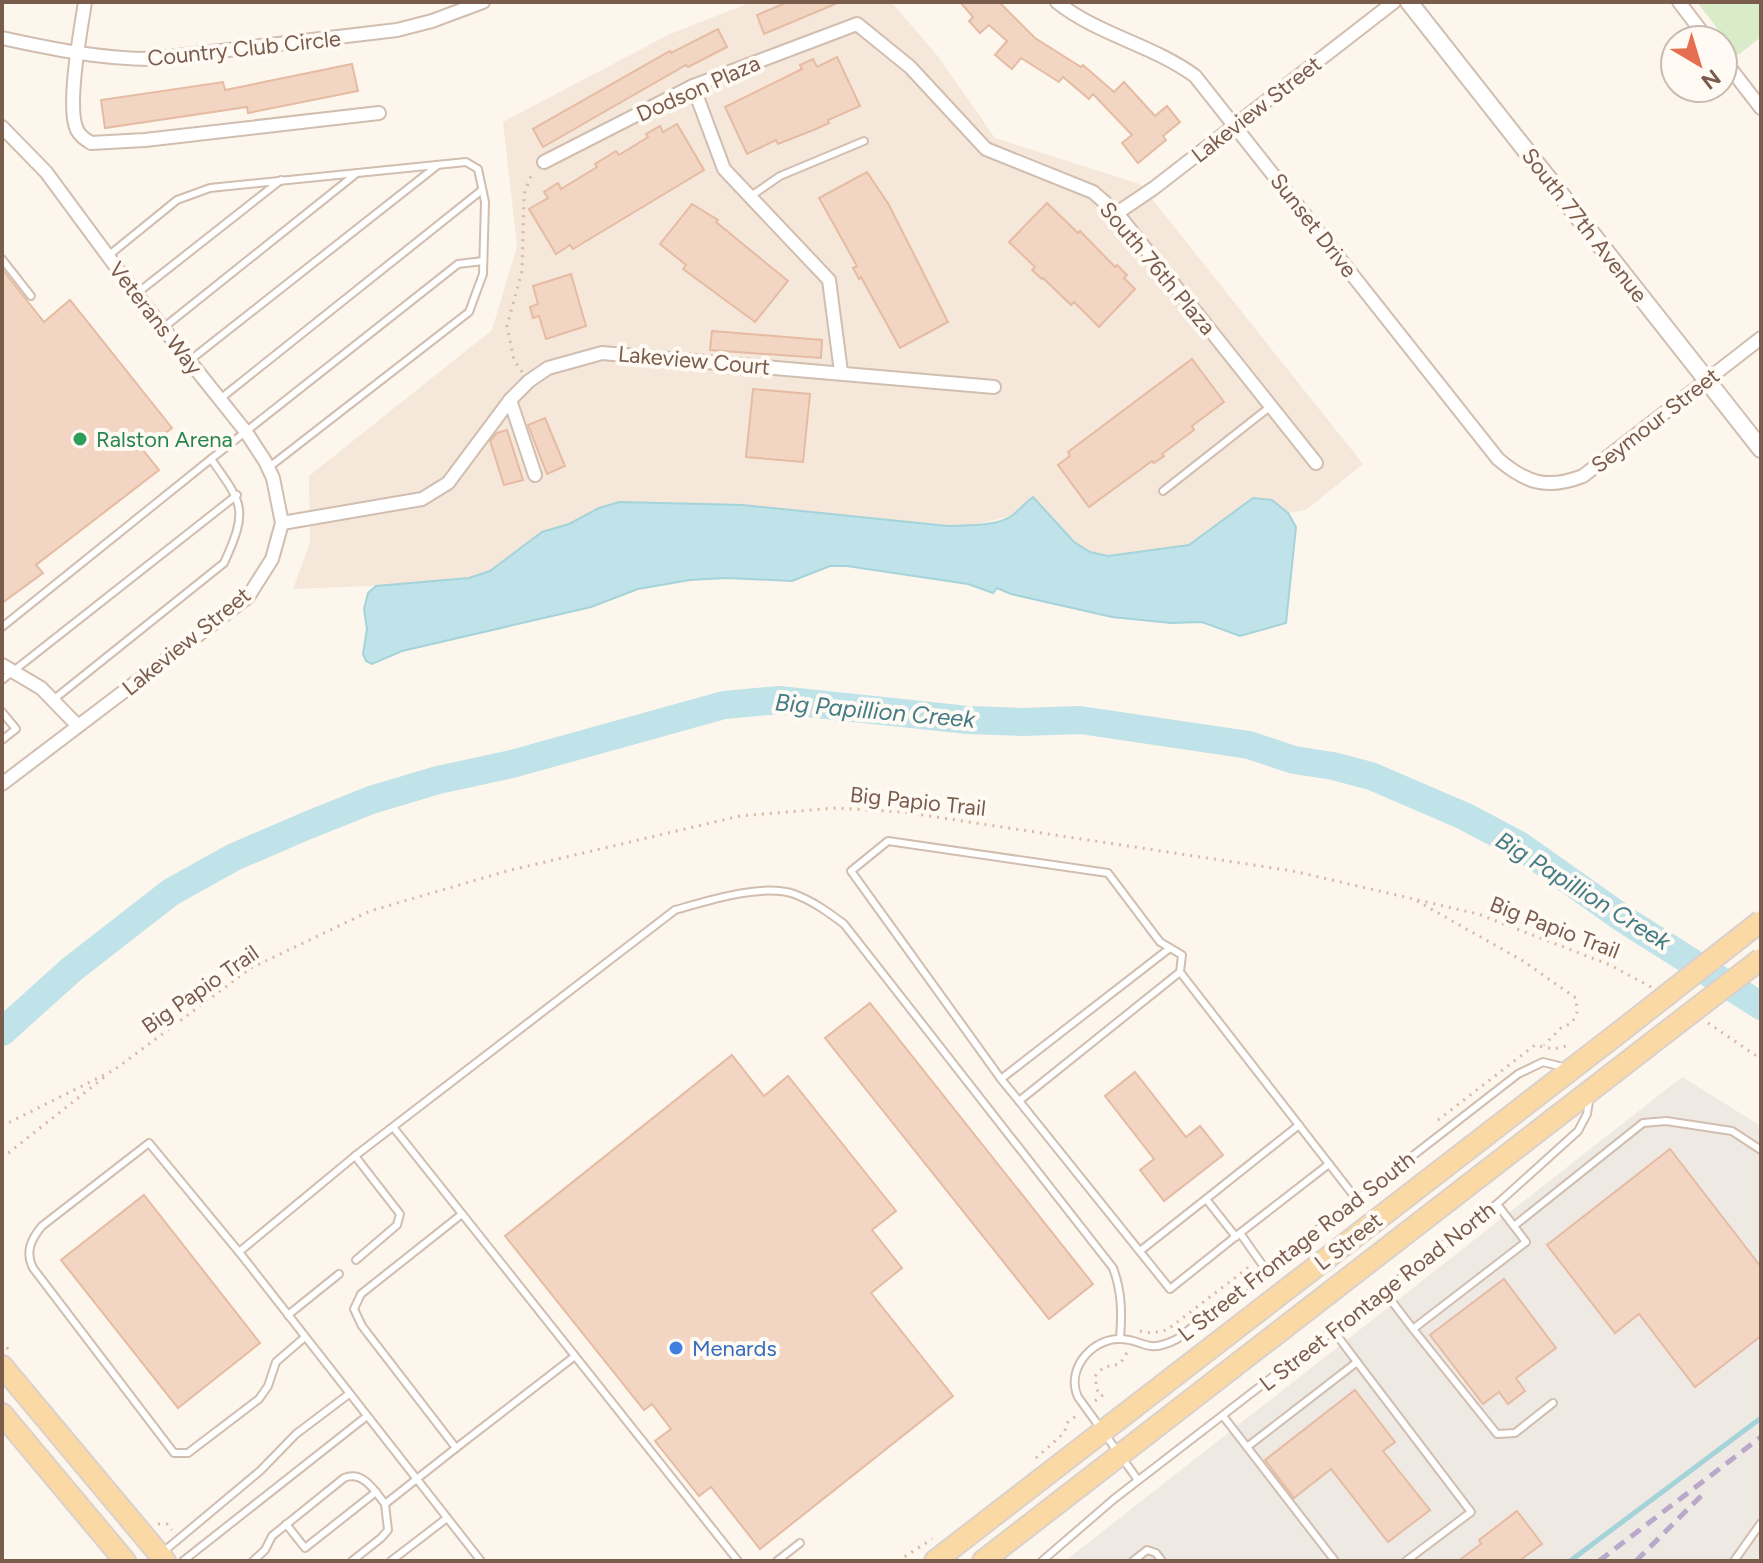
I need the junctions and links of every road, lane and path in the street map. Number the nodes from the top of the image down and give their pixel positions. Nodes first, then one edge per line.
1 (85, 2) edge
2 (483, 2) edge
3 (1057, 2) edge
4 (1394, 2) edge
5 (1409, 2) edge
6 (1679, 2) edge
7 (857, 24) joint
8 (1696, 24) edge
9 (2, 38) edge
10 (78, 53) junction
11 (1739, 80) edge
12 (693, 86) junction
13 (1761, 108) edge
14 (379, 113) dead end
15 (1236, 125) junction
16 (2, 127) edge
17 (864, 141) dead end
18 (544, 162) joint
19 (440, 164) junction
20 (358, 172) junction
21 (281, 180) junction
22 (482, 190) junction
23 (751, 196) junction
24 (1117, 213) junction
25 (108, 256) junction
26 (2, 259) edge
27 (483, 261) junction
28 (136, 294) junction
29 (31, 296) dead end
30 (163, 328) junction
31 (1761, 338) edge
32 (189, 361) junction
33 (841, 372) junction
34 (1707, 380) junction
35 (529, 381) junction
36 (994, 387) dead end
37 (220, 399) junction
38 (510, 400) junction
39 (1271, 406) junction
40 (246, 432) junction
41 (1761, 449) edge
42 (211, 459) junction
43 (1316, 463) dead end
44 (268, 468) junction
45 (535, 475) dead end
46 (1541, 483) joint
47 (1163, 491) dead end
48 (237, 495) junction
49 (282, 523) junction
50 (2, 627) edge
51 (6, 672) edge
52 (53, 700) junction
53 (2, 712) edge
54 (78, 726) junction
55 (2, 740) edge
56 (2, 784) edge
57 (1410, 897) junction
58 (1761, 921) edge
59 (1170, 948) junction
60 (1761, 959) edge
61 (1180, 972) junction
62 (1654, 989) dead end
63 (1707, 1023) dead end
64 (1575, 1044) dead end
65 (1544, 1045) junction
66 (1761, 1059) edge
67 (1570, 1069) junction
68 (114, 1070) junction
69 (1001, 1079) junction
70 (1589, 1092) junction
71 (1019, 1101) junction
72 (1437, 1121) dead end
73 (1299, 1125) junction
74 (2, 1126) edge
75 (393, 1127) junction
76 (1761, 1150) edge
77 (355, 1156) junction
78 (2, 1158) edge
79 (1329, 1164) junction
80 (1206, 1199) junction
81 (1357, 1200) junction
82 (1497, 1204) junction
83 (462, 1214) junction
84 (1514, 1226) junction
85 (1238, 1235) junction
86 (1140, 1251) junction
87 (239, 1252) junction
88 (1259, 1259) junction
89 (356, 1260) dead end
90 (1266, 1270) junction
91 (339, 1274) dead end
92 (1384, 1291) junction
93 (288, 1315) junction
94 (1413, 1329) junction
95 (1333, 1330) junction
96 (305, 1337) junction
97 (1120, 1338) junction
98 (1133, 1342) junction
99 (575, 1356) junction
100 (1357, 1362) junction
101 (2, 1366) edge
102 (349, 1394) junction
103 (1553, 1403) dead end
104 (1087, 1408) junction
105 (2, 1414) edge
106 (367, 1416) junction
107 (1223, 1416) junction
108 (1102, 1430) junction
109 (1247, 1447) junction
110 (456, 1448) junction
111 (1120, 1456) junction
112 (1034, 1460) dead end
113 (417, 1479) junction
114 (1138, 1480) junction
115 (376, 1492) junction
116 (385, 1504) junction
117 (447, 1518) junction
118 (1761, 1523) edge
119 (286, 1524) junction
120 (800, 1543) dead end
121 (939, 1551) edge
122 (160, 1559) edge
123 (477, 1560) edge
124 (125, 1561) edge
125 (183, 1561) edge
126 (253, 1561) edge
127 (352, 1561) edge
128 (391, 1561) edge
129 (738, 1561) edge
130 (777, 1561) edge
131 (898, 1561) edge
132 (983, 1561) edge
133 (1042, 1561) edge
134 (1133, 1561) edge
135 (1162, 1561) edge
136 (1335, 1561) edge
137 (1406, 1561) edge
138 (1734, 1561) edge

1 - 10 street
2 - 10 street, Country Club Circle
3 - 15 street, Sunset Drive
4 - 15 street, Lakeview Street
5 - 34 street, South 77th Avenue
6 - 8 street
7 - 12 street, Dodson Plaza
7 - 24 street, South 76th Plaza
9 - 10 street, Country Club Circle
10 - 14 street
11 - 13 street
12 - 18 street, Dodson Plaza
12 - 23 street
15 - 24 street, Lakeview Street
15 - 46 street, Sunset Drive
16 - 25 street, Veterans Way
17 - 23 lane
18 - 35 path
19 - 20 lane
19 - 22 lane
19 - 32 lane
20 - 21 lane
20 - 30 lane
21 - 25 lane
21 - 28 lane
22 - 27 lane
22 - 37 lane
23 - 33 street
24 - 39 street, South 76th Plaza
25 - 28 street, Veterans Way
26 - 29 lane
27 - 40 lane
27 - 44 lane
28 - 30 street, Veterans Way
30 - 32 street, Veterans Way
31 - 34 street, Seymour Street
32 - 37 street, Veterans Way
33 - 35 street, Lakeview Court
33 - 36 street, Lakeview Court
34 - 41 street, South 77th Avenue
34 - 46 street, Seymour Street
35 - 38 street, Lakeview Court
37 - 40 street, Veterans Way
38 - 45 street
38 - 49 street, Lakeview Court
39 - 43 street, South 76th Plaza
39 - 47 lane
40 - 42 lane
40 - 44 street, Veterans Way
42 - 48 lane
42 - 50 lane
44 - 49 street, Veterans Way
48 - 51 lane
48 - 52 lane
49 - 54 street, Lakeview Street
51 - 52 street
52 - 54 street
53 - 55 lane
54 - 56 street, Lakeview Street
57 - 62 path, Big Papio Trail
57 - 65 path
57 - 68 path, Big Papio Trail
58 - 67 main road, L Street, bridge
59 - 61 lane
59 - 69 lane
59 - 69 lane
60 - 70 main road, L Street, bridge
61 - 71 lane
61 - 73 lane
63 - 66 path
64 - 65 path
65 - 72 path
67 - 81 lane, L Street Frontage Road South
67 - 108 main road, L Street
68 - 74 path, Big Papio Trail
68 - 78 path
69 - 71 lane
70 - 82 lane, L Street Frontage Road North
70 - 111 main road, L Street
71 - 86 lane
73 - 79 lane
73 - 80 lane
75 - 77 lane
75 - 83 lane
75 - 97 lane
76 - 84 lane
77 - 87 lane
77 - 89 lane
79 - 81 lane
79 - 85 lane
80 - 85 lane
80 - 86 lane
81 - 90 lane, L Street Frontage Road South
82 - 84 lane
82 - 92 lane, L Street Frontage Road North
83 - 99 lane
83 - 110 lane
84 - 94 lane
85 - 86 lane
85 - 88 lane
87 - 93 lane
87 - 96 lane
88 - 90 lane
88 - 98 path
90 - 98 lane, L Street Frontage Road South
91 - 93 lane
92 - 94 lane
92 - 95 lane, L Street Frontage Road North
93 - 96 lane
94 - 103 lane
95 - 100 lane
95 - 107 lane, L Street Frontage Road North
96 - 102 lane
97 - 98 lane, L Street Frontage Road South
97 - 104 lane
98 - 104 path
99 - 110 lane
99 - 129 lane
100 - 109 lane
100 - 137 lane
101 - 122 main road
102 - 106 lane
102 - 122 lane
104 - 108 lane
104 - 112 path
105 - 124 main road
106 - 113 lane
106 - 125 lane
107 - 109 lane
107 - 114 lane, L Street Frontage Road North
108 - 111 lane
108 - 121 main road, L Street
109 - 136 lane
110 - 113 lane
111 - 114 lane
111 - 132 main road, L Street
113 - 116 lane
113 - 117 lane
114 - 133 lane, L Street Frontage Road North
115 - 116 lane
115 - 119 lane
115 - 119 lane
116 - 127 lane
117 - 123 lane
117 - 128 lane
118 - 138 lane
119 - 126 lane
120 - 130 lane
121 - 131 path
134 - 135 lane

